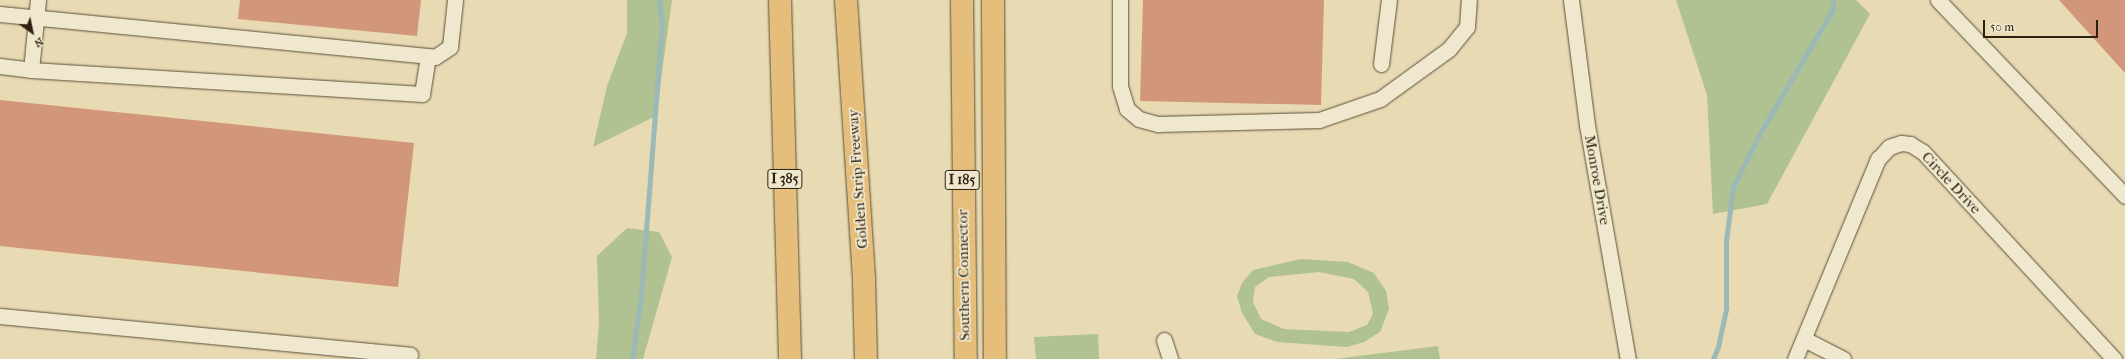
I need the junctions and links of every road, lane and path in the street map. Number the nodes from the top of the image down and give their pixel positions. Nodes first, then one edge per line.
1 (38, 0) edge
2 (455, 0) edge
3 (780, 0) edge
4 (846, 0) edge
5 (857, 0) edge
6 (962, 0) edge
7 (992, 0) edge
8 (1120, 0) edge
9 (1389, 0) edge
10 (1469, 0) edge
11 (1571, 0) edge
12 (1938, 0) edge
13 (0, 14) edge
14 (36, 17) junction
15 (428, 56) junction
16 (1381, 64) dead end
17 (0, 66) edge
18 (32, 70) junction
19 (852, 89) junction
20 (2125, 196) edge
21 (0, 316) edge
22 (1804, 339) junction
23 (1164, 340) dead end
24 (410, 355) dead end
25 (1841, 358) edge
26 (790, 359) edge
27 (866, 359) edge
28 (966, 359) edge
29 (995, 359) edge
30 (1170, 359) edge
31 (1628, 359) edge
32 (1795, 359) edge
33 (2114, 359) edge

1 - 14 street
2 - 15 street
3 - 26 highway, I 385
4 - 19 highway, Golden Strip Freeway
5 - 19 highway
6 - 28 highway, Southern Connector / I 185
7 - 29 highway, Southern Connector / I 185
8 - 10 street
9 - 16 street
11 - 31 street, Monroe Drive
12 - 20 street
13 - 14 street
14 - 15 street
14 - 18 street
15 - 18 street
17 - 18 street
19 - 27 highway, Golden Strip Freeway
21 - 24 street
22 - 25 street
22 - 32 street, Circle Drive
22 - 33 street, Circle Drive
23 - 30 street

